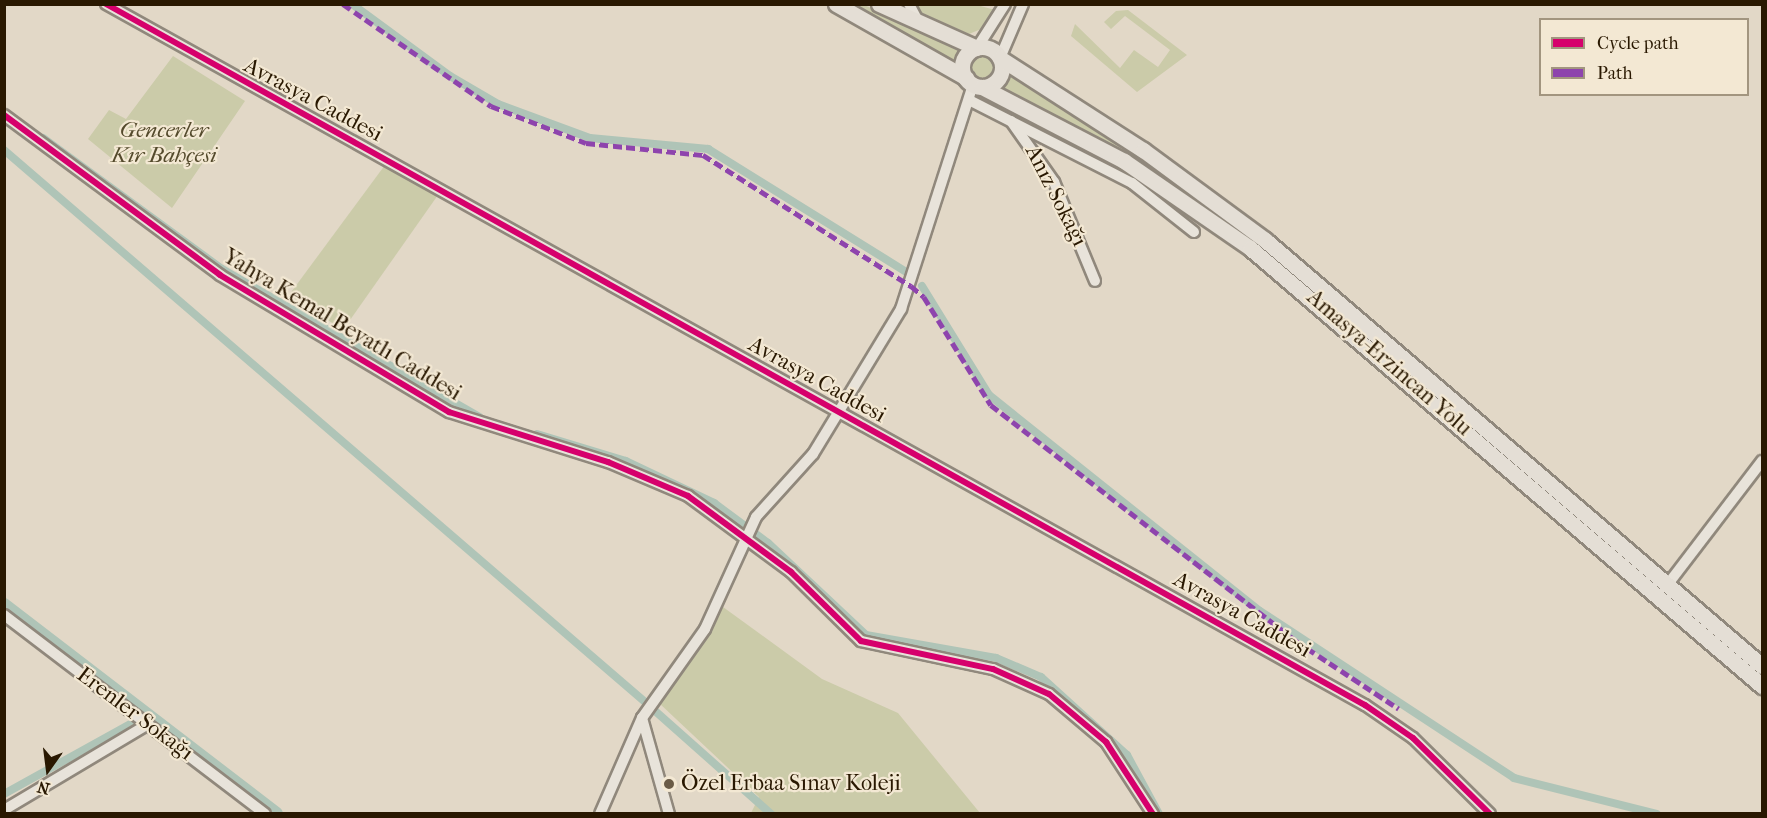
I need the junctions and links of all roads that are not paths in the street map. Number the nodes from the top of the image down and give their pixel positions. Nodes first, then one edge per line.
1 (106, 4) edge
2 (836, 4) edge
3 (909, 4) edge
4 (1005, 4) edge
5 (1023, 4) edge
6 (888, 6) edge
7 (918, 21) junction
8 (977, 48) junction
9 (1000, 58) junction
10 (974, 83) junction
11 (969, 100) junction
12 (4, 115) edge
13 (1006, 116) junction
14 (1194, 232) dead end
15 (1095, 281) dead end
16 (836, 411) junction
17 (1762, 461) edge
18 (747, 536) junction
19 (1668, 584) junction
20 (4, 615) edge
21 (1762, 666) edge
22 (1762, 686) edge
23 (642, 718) junction
24 (148, 724) junction
25 (4, 810) edge
26 (265, 813) edge
27 (600, 813) edge
28 (669, 813) edge
29 (1153, 813) edge
30 (1490, 813) edge

1 - 16 street, Avrasya Caddesi
2 - 10 highway, Amasya-Erzincan Yolu
3 - 7 street
4 - 8 street
5 - 9 street
6 - 7 highway
7 - 8 highway
8 - 9 highway
8 - 10 highway
9 - 10 highway
9 - 19 highway, Amasya-Erzincan Yolu
10 - 11 street
10 - 22 highway, Amasya-Erzincan Yolu
11 - 13 street
11 - 16 street
12 - 18 street, Yahya Kemal Beyatlı Caddesi
13 - 14 street
13 - 15 street, Anız Sokağı
16 - 18 street
16 - 30 street, Avrasya Caddesi
17 - 19 street
18 - 23 street
18 - 29 street, Yahya Kemal Beyatlı Caddesi
19 - 21 highway, Amasya-Erzincan Yolu
20 - 24 street, Erenler Sokağı
23 - 27 street
23 - 28 street
24 - 25 street
24 - 26 street, Erenler Sokağı

